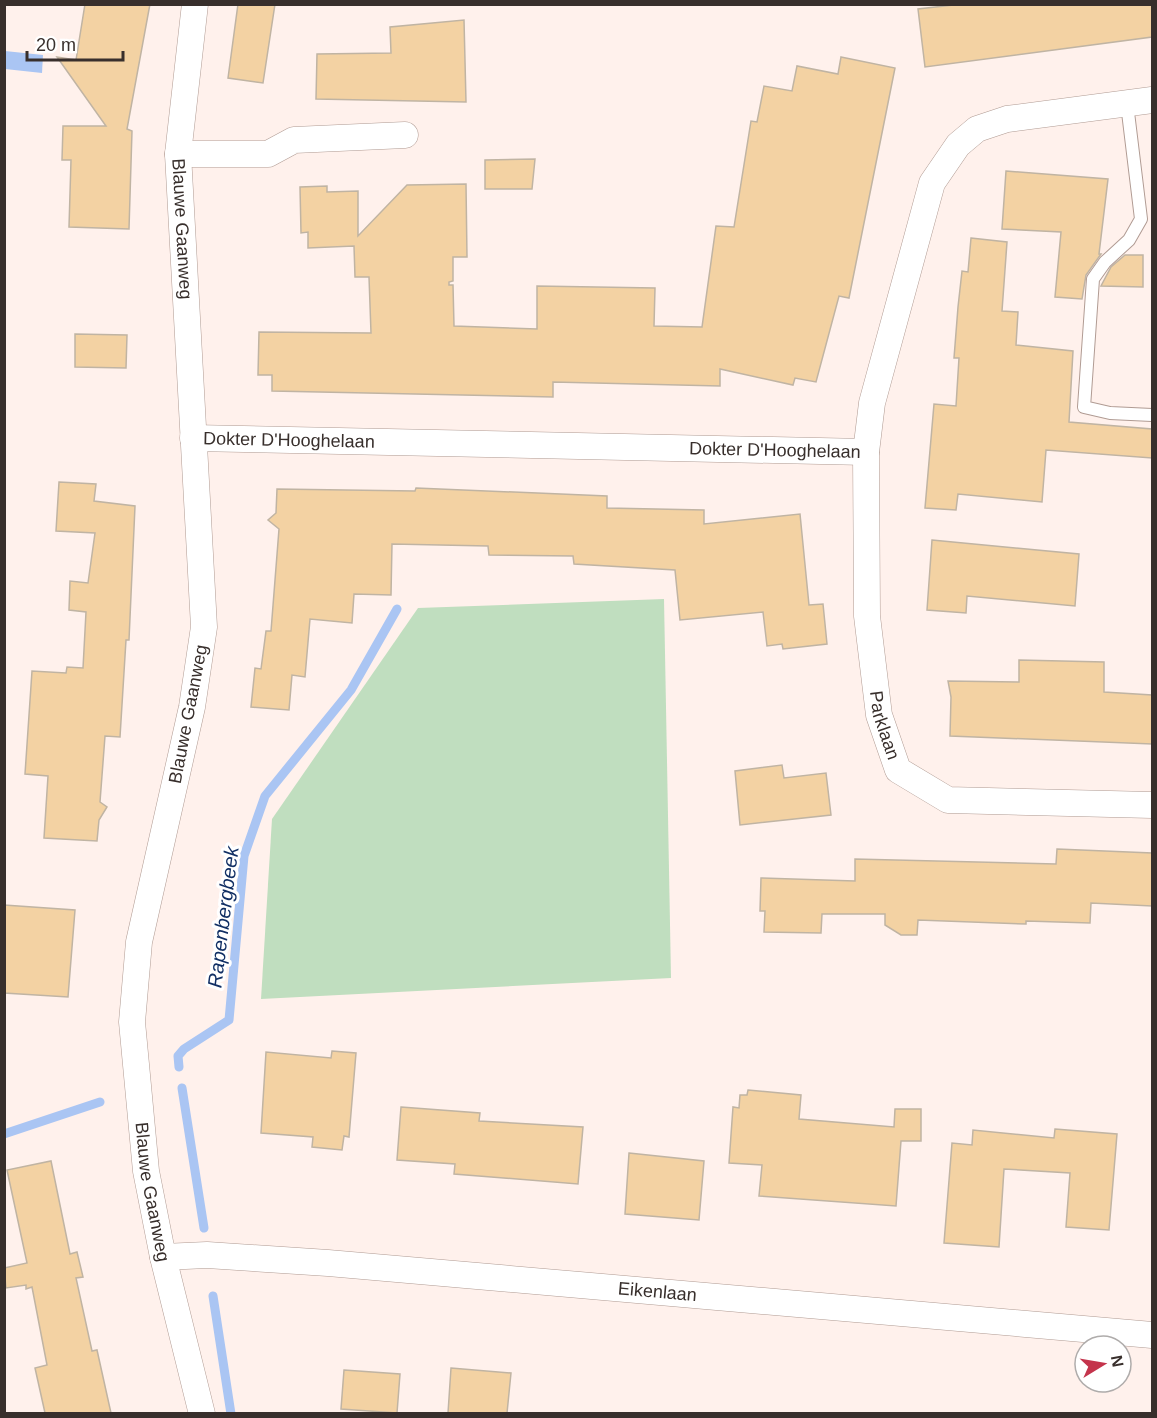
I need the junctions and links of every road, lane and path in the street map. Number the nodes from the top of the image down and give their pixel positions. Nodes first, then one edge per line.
1 (195, 4) edge
2 (1152, 100) edge
3 (1127, 104) junction
4 (405, 135) dead end
5 (178, 154) junction
6 (1152, 415) edge
7 (193, 438) junction
8 (866, 452) junction
9 (1152, 805) edge
10 (163, 1257) junction
11 (1152, 1335) edge
12 (202, 1413) edge

1 - 5 street, Blauwe Gaanweg
2 - 3 street, Dokter D'Hooghelaan
3 - 6 lane
3 - 8 street, Dokter D'Hooghelaan
4 - 5 street
5 - 7 street, Blauwe Gaanweg
7 - 8 street, Dokter D'Hooghelaan
7 - 10 street, Blauwe Gaanweg
8 - 9 street, Parklaan
10 - 11 street, Eikenlaan
10 - 12 street, Blauwe Gaanweg

